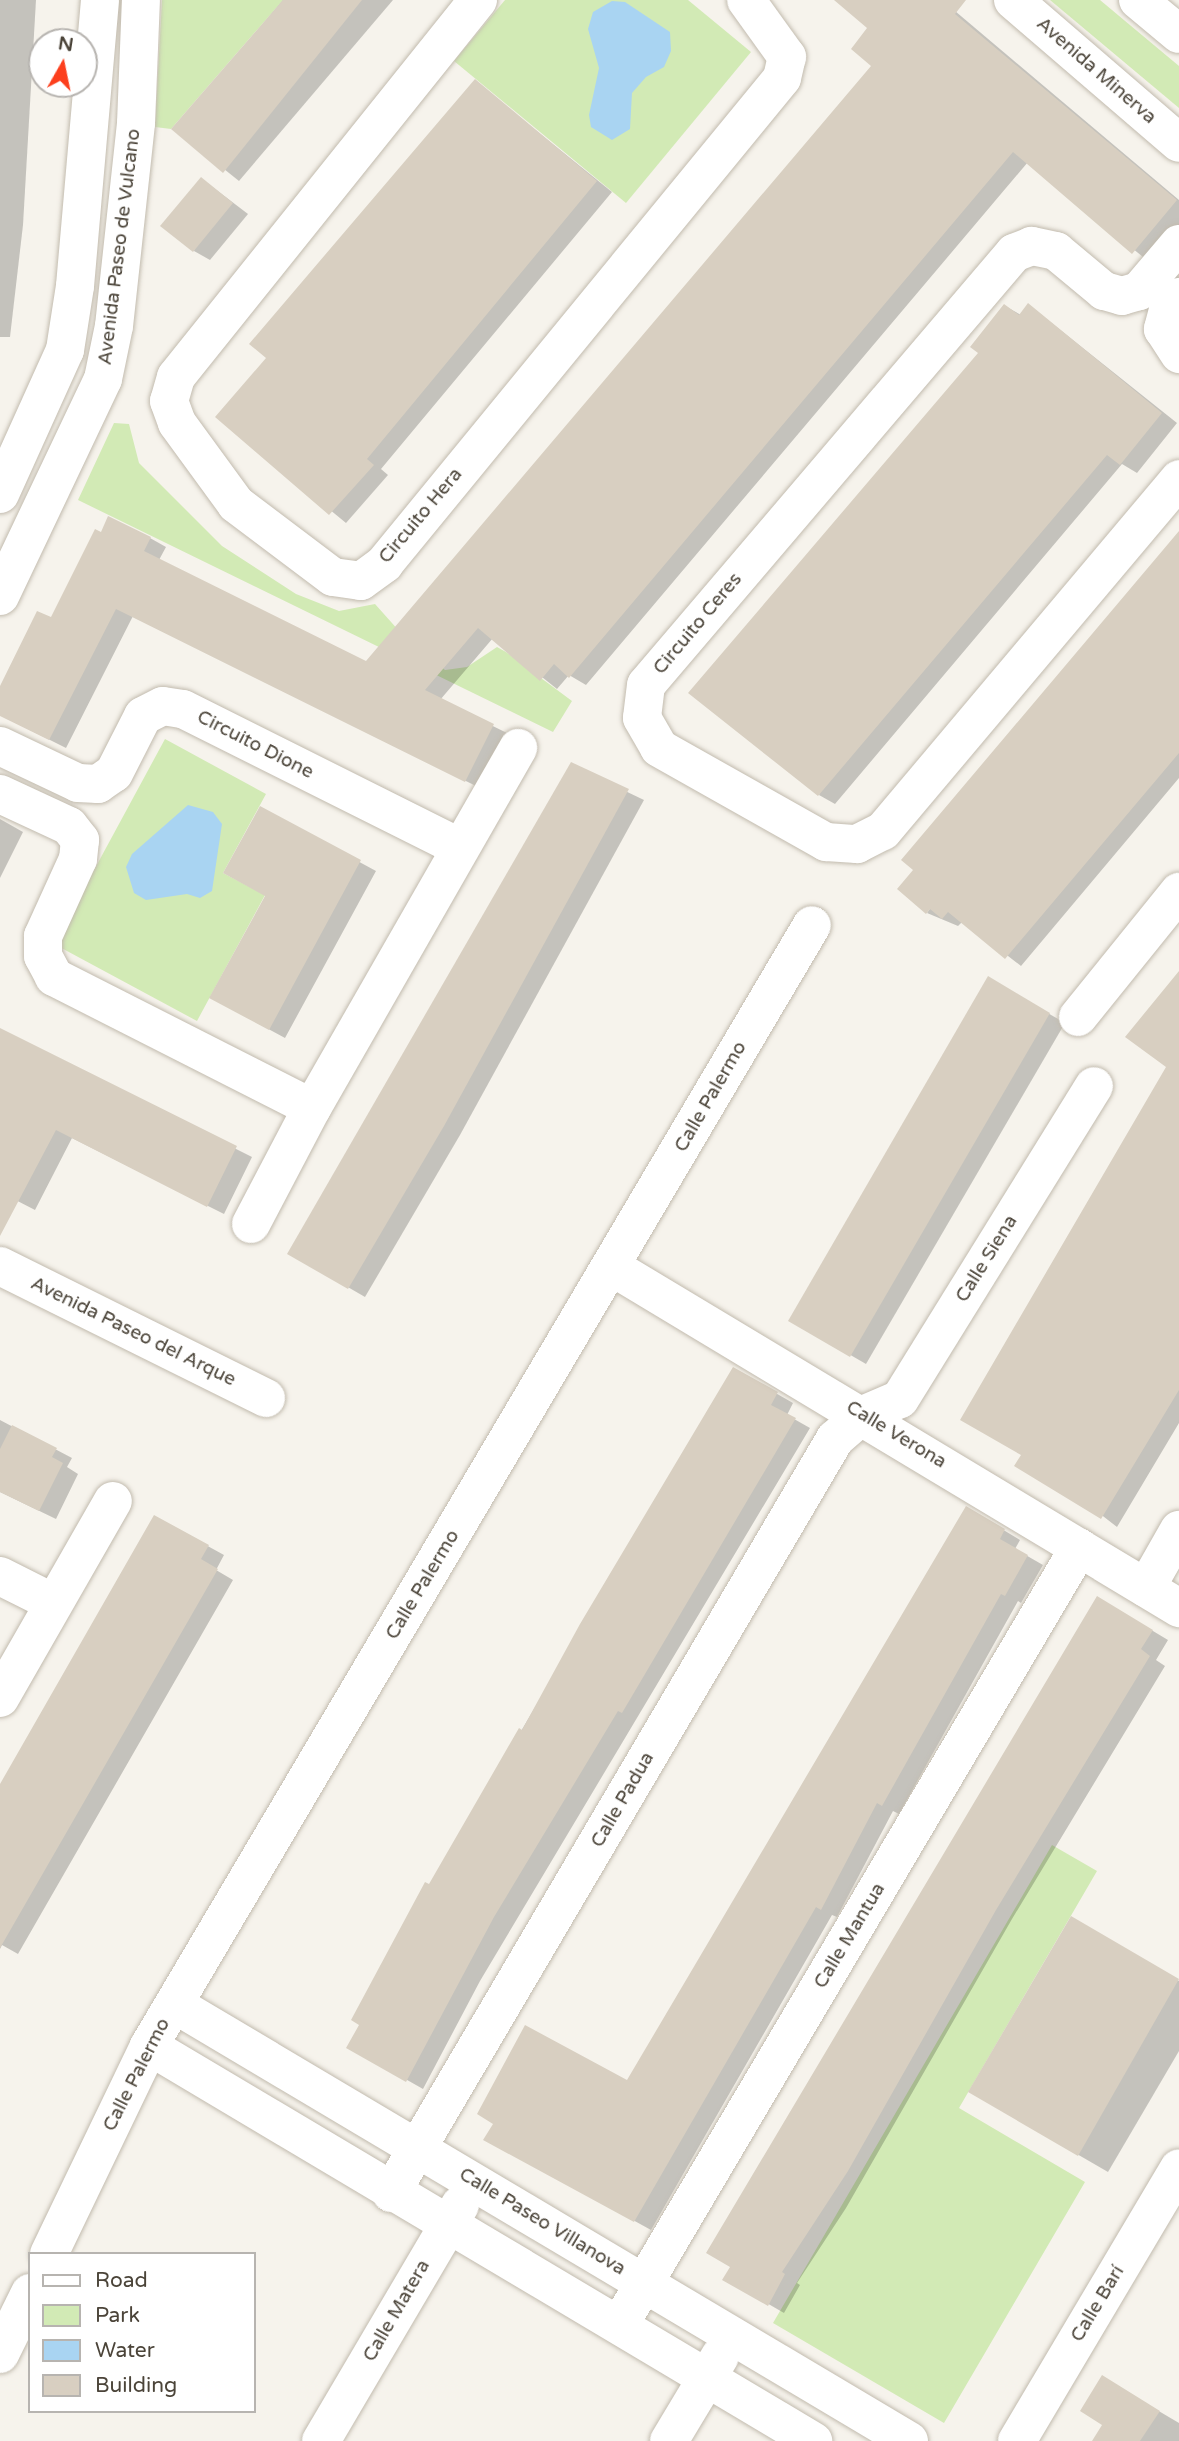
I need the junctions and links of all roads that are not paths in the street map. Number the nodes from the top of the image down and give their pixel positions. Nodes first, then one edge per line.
1 (100, 0) edge
2 (141, 0) edge
3 (478, 0) edge
4 (746, 0) edge
5 (1013, 0) edge
6 (1138, 0) edge
7 (1179, 34) edge
8 (90, 120) junction
9 (136, 123) junction
10 (1179, 143) edge
11 (1179, 244) edge
12 (1179, 298) edge
13 (1179, 354) edge
14 (1179, 479) edge
15 (0, 494) edge
16 (0, 596) edge
17 (0, 746) edge
18 (518, 748) dead end
19 (0, 793) edge
20 (459, 847) junction
21 (1179, 892) edge
22 (811, 925) dead end
23 (1078, 1017) dead end
24 (1094, 1086) dead end
25 (312, 1108) junction
26 (251, 1224) dead end
27 (0, 1266) edge
28 (612, 1266) junction
29 (266, 1398) dead end
30 (863, 1415) junction
31 (113, 1501) dead end
32 (1179, 1530) edge
33 (1079, 1548) junction
34 (0, 1576) edge
35 (1146, 1588) junction
36 (54, 1603) junction
37 (1179, 1608) edge
38 (0, 1698) edge
39 (174, 2004) junction
40 (149, 2046) junction
41 (419, 2149) junction
42 (1179, 2168) edge
43 (473, 2182) junction
44 (391, 2193) junction
45 (447, 2226) junction
46 (50, 2252) edge
47 (644, 2283) junction
48 (28, 2297) edge
49 (620, 2324) junction
50 (732, 2336) junction
51 (0, 2354) edge
52 (707, 2378) junction
53 (321, 2441) edge
54 (669, 2441) edge
55 (813, 2441) edge
56 (909, 2441) edge
57 (1017, 2441) edge

1 - 8 street, Avenida Paseo de Vulcano
2 - 9 street, Avenida Paseo de Vulcano
3 - 4 street, Circuito Hera
5 - 10 street, Avenida Minerva
6 - 7 street
8 - 9 street
8 - 15 street, Avenida Paseo de Vulcano
9 - 16 street, Avenida Paseo de Vulcano
11 - 14 street, Circuito Ceres
12 - 13 street
17 - 20 street, Circuito Dione
18 - 20 street
19 - 25 street
20 - 25 street
21 - 23 street
22 - 28 street, Calle Palermo
24 - 30 street, Calle Siena
25 - 26 street
27 - 29 street, Avenida Paseo del Arque
28 - 30 street, Calle Verona
28 - 39 street, Calle Palermo
30 - 33 street, Calle Verona
30 - 41 street, Calle Padua
31 - 36 street
32 - 35 street
33 - 35 street, Calle Verona
33 - 47 street, Calle Mantua
34 - 36 street
35 - 37 street, Calle Verona
36 - 38 street
39 - 40 street, Calle Palermo
39 - 41 street, Calle Paseo Villanova
40 - 44 street
40 - 46 street, Calle Palermo
41 - 43 street, Calle Paseo Villanova
41 - 44 street, Calle Padua
42 - 57 street, Calle Barí
43 - 45 street, Calle Matera
43 - 47 street, Calle Paseo Villanova
44 - 45 street
45 - 49 street
45 - 53 street, Calle Matera
47 - 49 street, Calle Mantua
47 - 50 street, Calle Paseo Villanova
48 - 51 street
49 - 52 street
50 - 52 street
50 - 56 street, Calle Paseo Villanova
52 - 54 street
52 - 55 street

